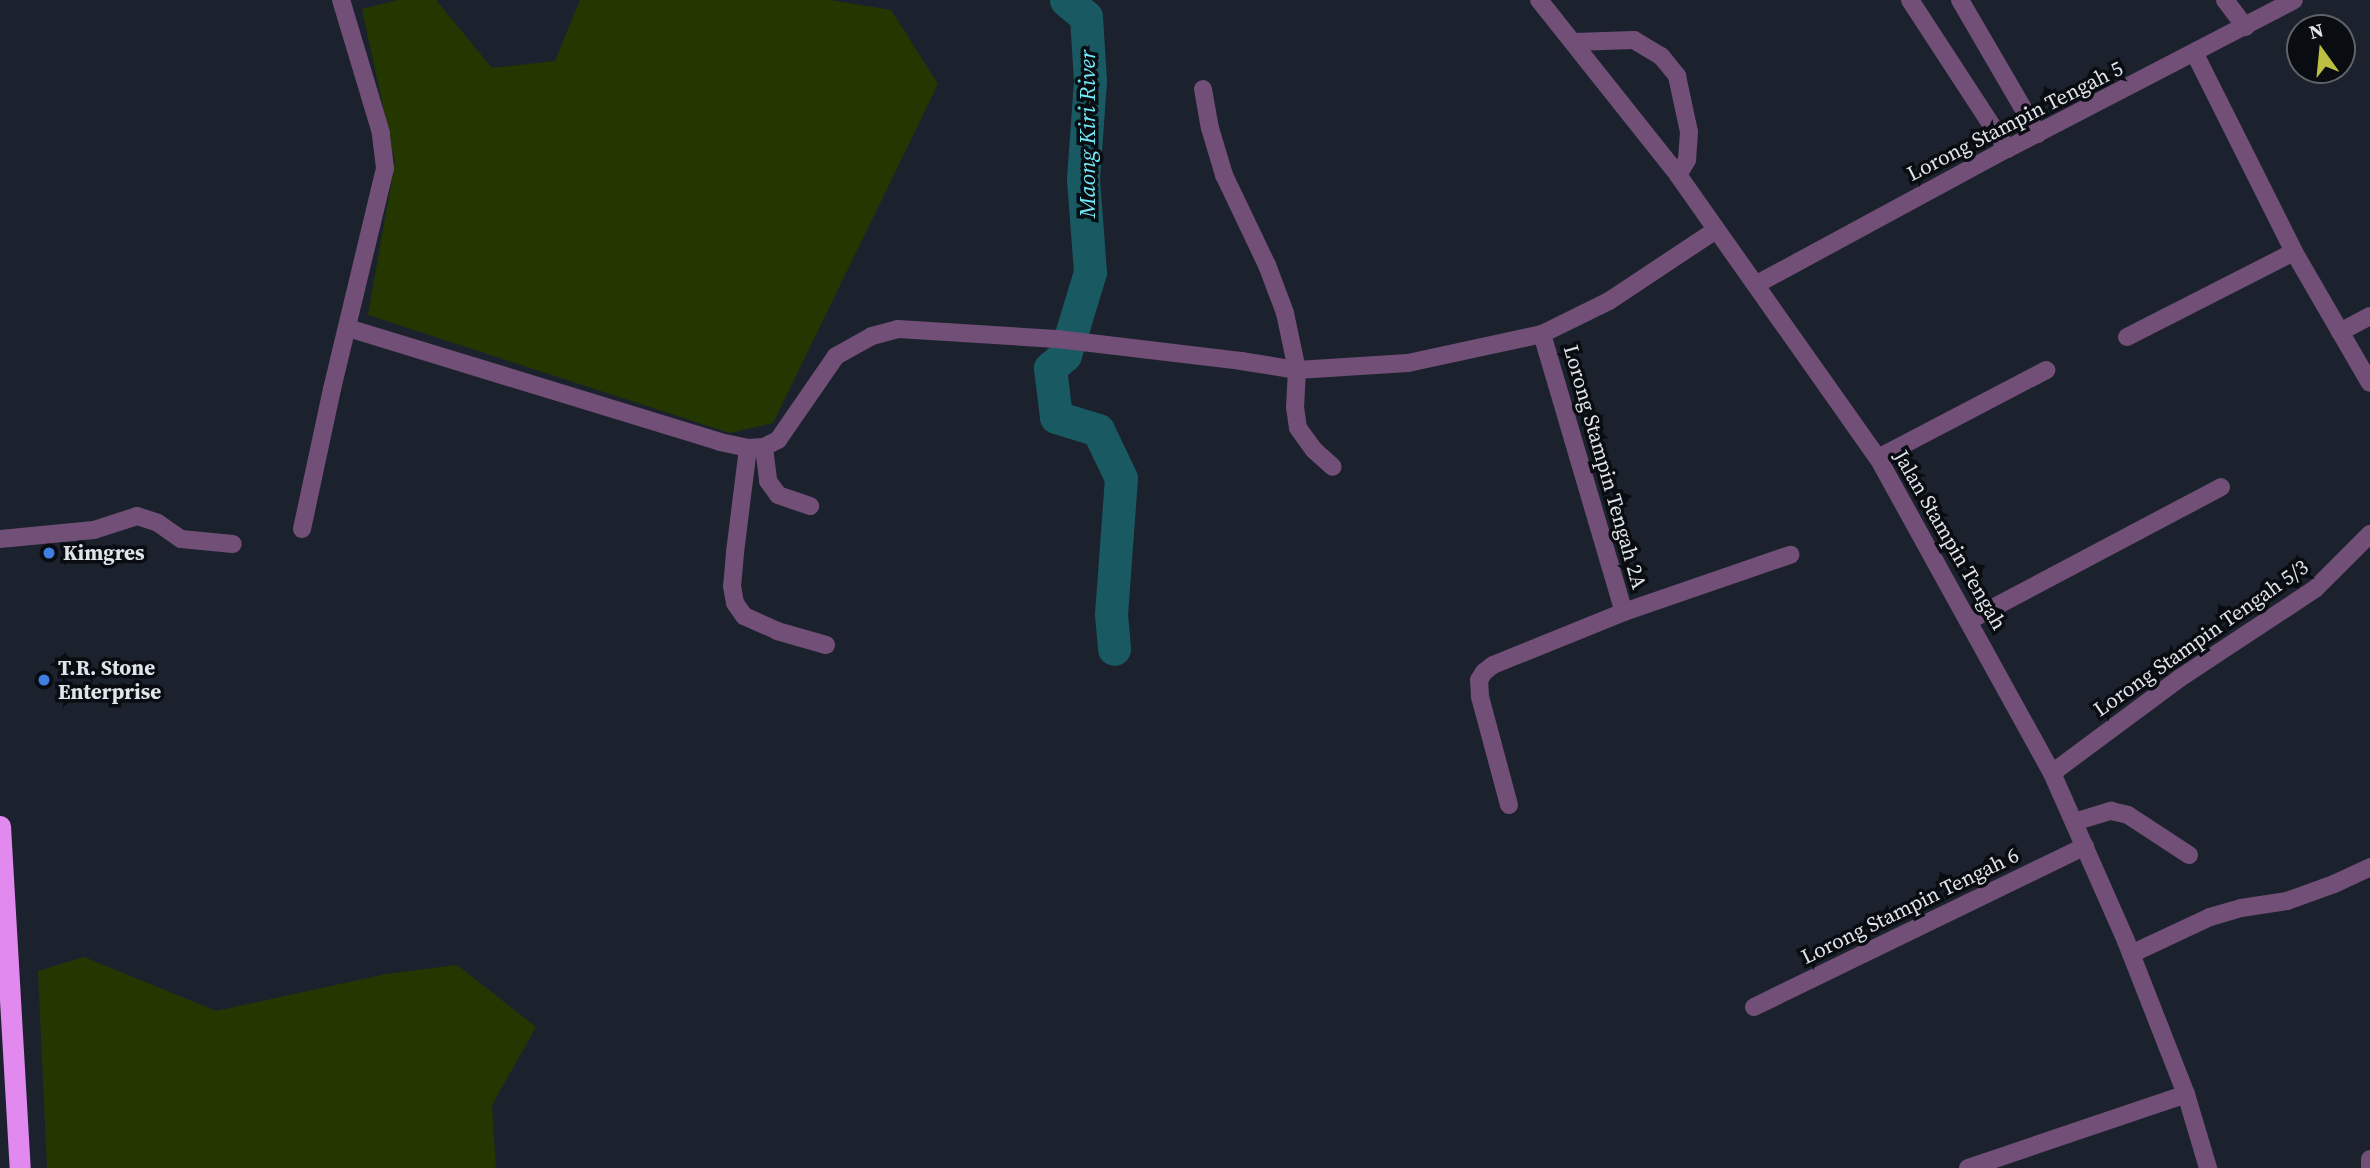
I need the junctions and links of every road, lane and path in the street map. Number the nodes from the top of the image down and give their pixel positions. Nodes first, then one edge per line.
1 (341, 0) edge
2 (1539, 0) edge
3 (1910, 0) edge
4 (1960, 0) edge
5 (2225, 0) edge
6 (2294, 0) edge
7 (2245, 27) junction
8 (1574, 42) junction
9 (2195, 54) junction
10 (1203, 89) dead end
11 (2038, 134) junction
12 (2007, 149) junction
13 (1678, 175) junction
14 (1716, 230) junction
15 (2294, 252) junction
16 (1757, 284) junction
17 (2370, 316) edge
18 (348, 328) junction
19 (2340, 332) junction
20 (1542, 334) junction
21 (2127, 337) dead end
22 (1297, 370) junction
23 (2046, 370) dead end
24 (2370, 382) edge
25 (756, 448) junction
26 (1878, 458) junction
27 (1333, 467) dead end
28 (2221, 487) dead end
29 (810, 506) dead end
30 (303, 529) dead end
31 (2370, 534) edge
32 (0, 539) edge
33 (233, 544) dead end
34 (1790, 555) dead end
35 (1624, 612) junction
36 (1970, 620) junction
37 (826, 645) dead end
38 (2052, 773) junction
39 (1509, 806) dead end
40 (2074, 822) junction
41 (0, 826) edge
42 (2085, 846) junction
43 (2189, 855) dead end
44 (2370, 867) edge
45 (2131, 954) junction
46 (1754, 1007) dead end
47 (2186, 1094) junction
48 (2370, 1159) edge
49 (1972, 1167) edge
50 (20, 1168) edge
51 (2208, 1168) edge
52 (2370, 1168) edge

1 - 18 street
2 - 8 street, Jalan Stampin Tengah
3 - 12 street
4 - 11 street
5 - 7 street
6 - 7 street, Lorong Stampin Tengah 5
7 - 9 street, Lorong Stampin Tengah 5
8 - 13 street, Jalan Stampin Tengah
8 - 13 street
9 - 11 street, Lorong Stampin Tengah 5
9 - 15 street
10 - 22 street
11 - 12 street, Lorong Stampin Tengah 5
12 - 16 street, Lorong Stampin Tengah 5
13 - 14 street, Jalan Stampin Tengah
14 - 16 street, Jalan Stampin Tengah
14 - 20 street
15 - 19 street
15 - 21 street
16 - 26 street, Jalan Stampin Tengah
17 - 19 street
18 - 25 street
18 - 30 street
19 - 24 street
20 - 22 street
20 - 35 street, Lorong Stampin Tengah 2A
22 - 25 street
22 - 27 street
23 - 26 street
25 - 29 street
25 - 37 street
26 - 36 street, Jalan Stampin Tengah
28 - 36 street
31 - 38 street, Lorong Stampin Tengah 5/3
32 - 33 street
34 - 35 street, Lorong Stampin Tengah 2A
35 - 39 street, Lorong Stampin Tengah 2A
36 - 38 street, Jalan Stampin Tengah
38 - 40 street, Jalan Stampin Tengah
40 - 42 street, Jalan Stampin Tengah
40 - 43 street
41 - 50 highway
42 - 45 street, Jalan Stampin Tengah
42 - 46 street, Lorong Stampin Tengah 6
44 - 45 street
45 - 47 street, Jalan Stampin Tengah
47 - 49 street
47 - 51 street, Jalan Stampin Tengah
48 - 52 street

